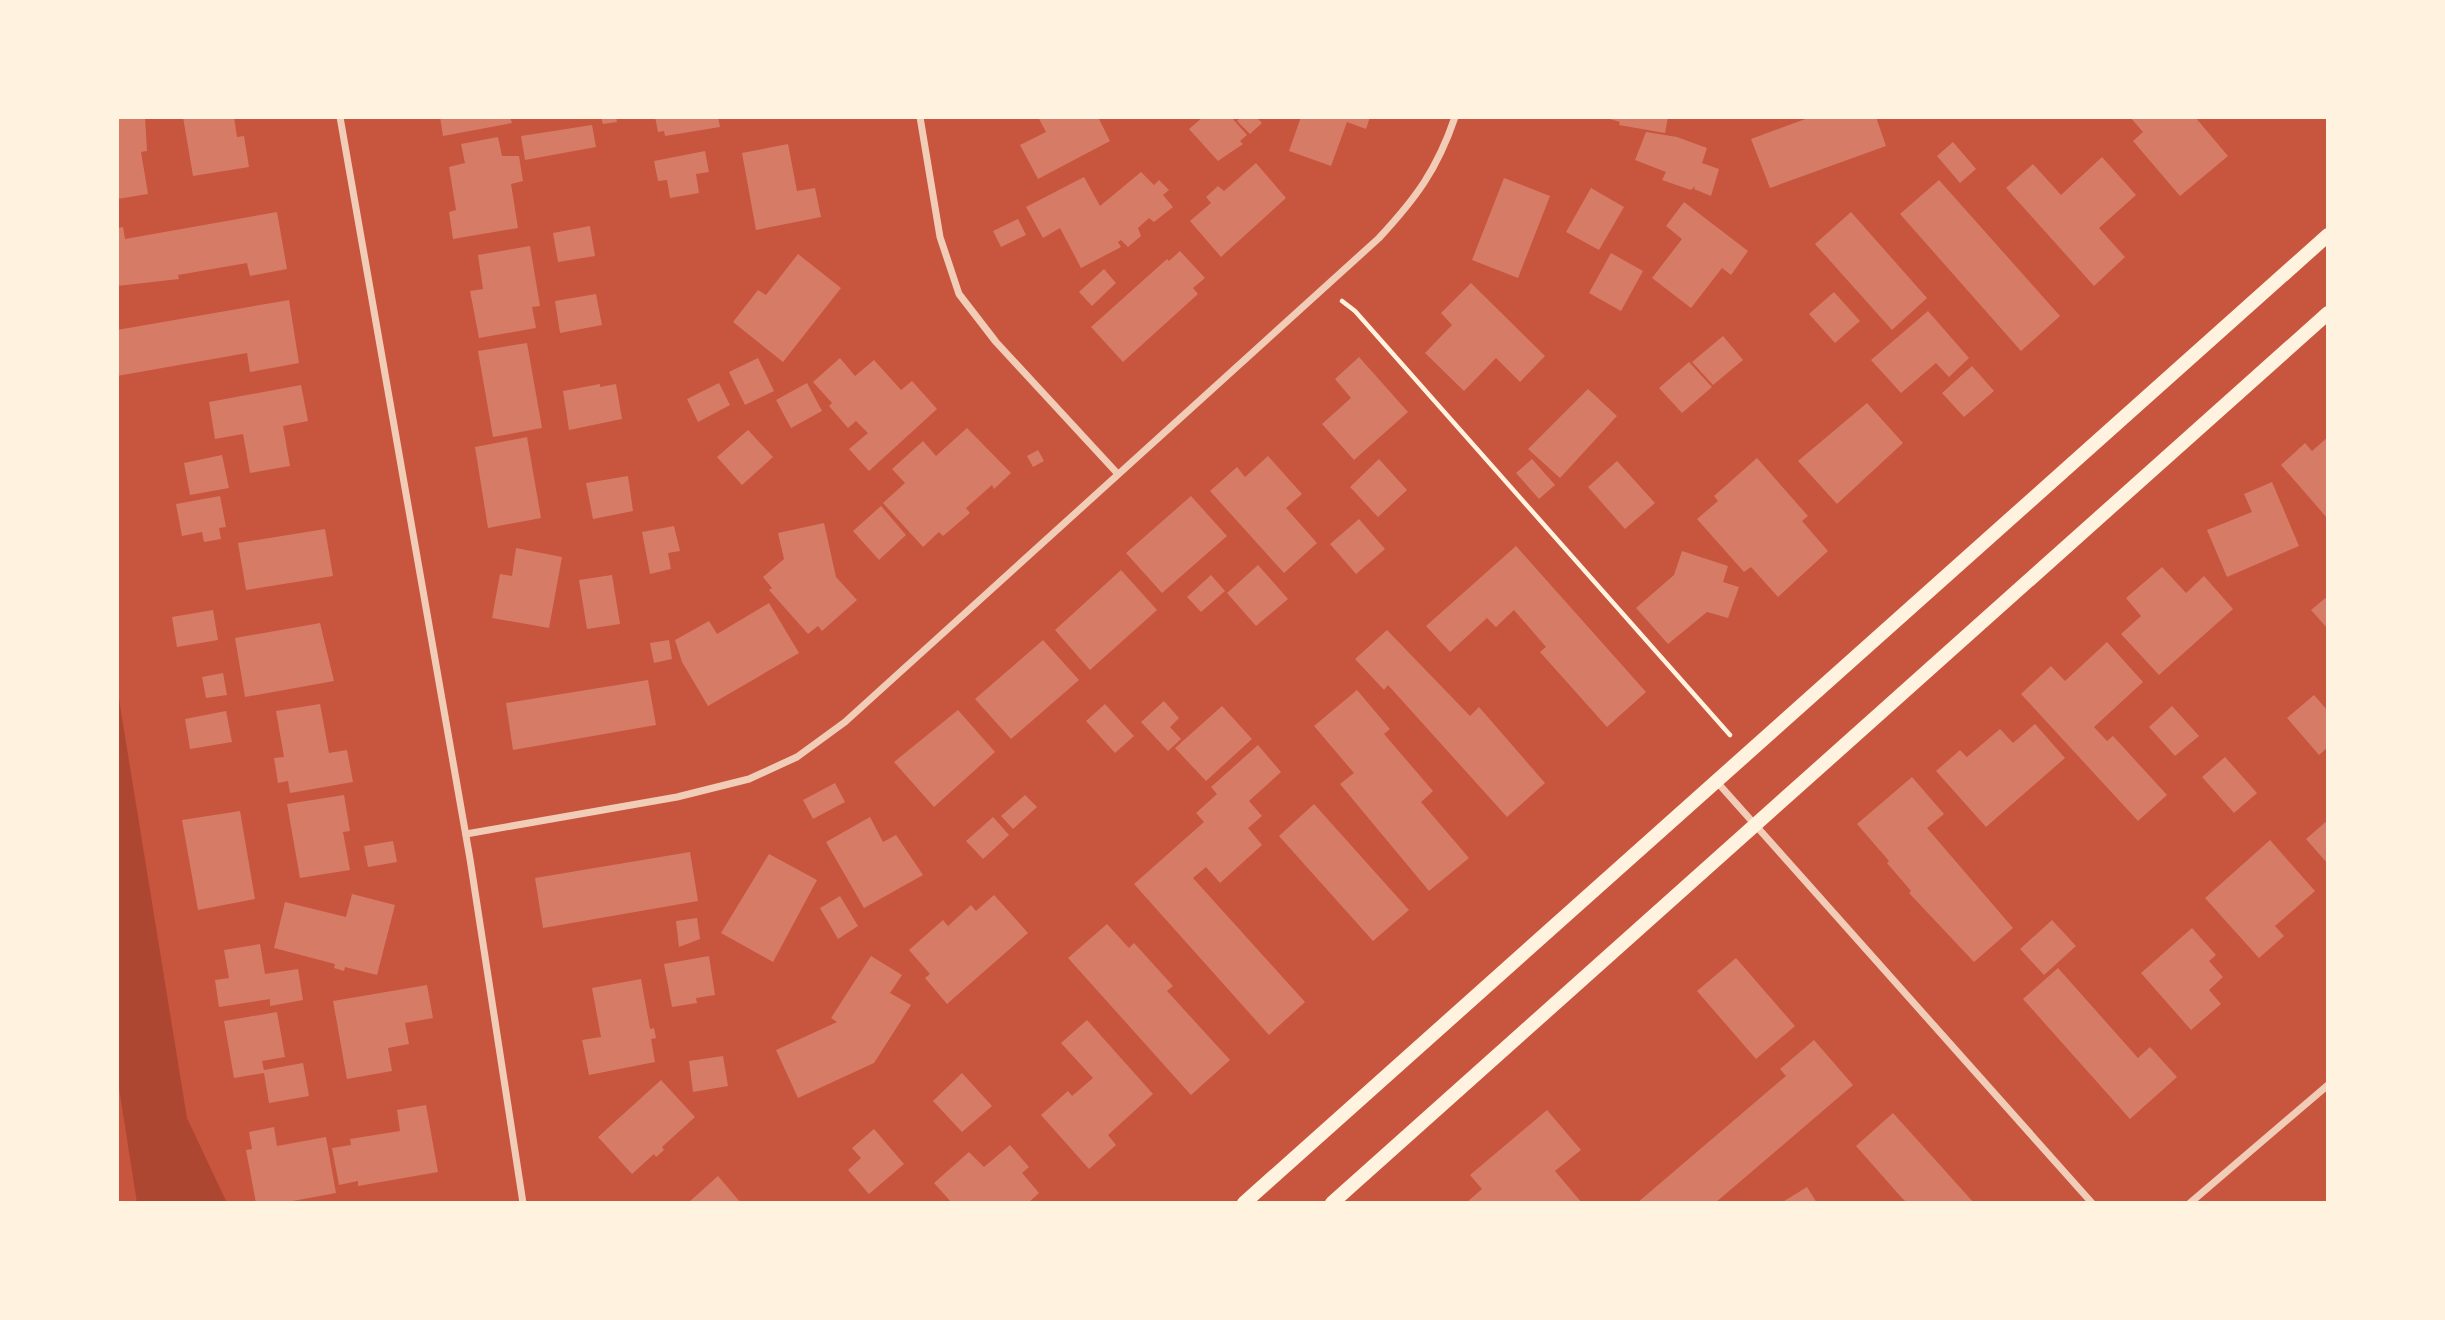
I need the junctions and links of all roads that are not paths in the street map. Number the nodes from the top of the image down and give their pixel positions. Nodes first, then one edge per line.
1 (340, 117) edge
2 (920, 117) edge
3 (1455, 117) edge
4 (2328, 235) edge
5 (2328, 313) edge
6 (1117, 473) junction
7 (1716, 781) junction
8 (1755, 824) junction
9 (466, 834) junction
10 (2328, 1085) edge
11 (523, 1203) edge
12 (1244, 1203) edge
13 (1332, 1203) edge
14 (2092, 1203) edge
15 (2190, 1203) edge

1 - 9 street
2 - 6 street
3 - 6 street
4 - 7 main road
5 - 8 main road
6 - 9 street
7 - 8 street
7 - 12 main road
8 - 13 main road
8 - 14 street
9 - 11 street
10 - 15 street

